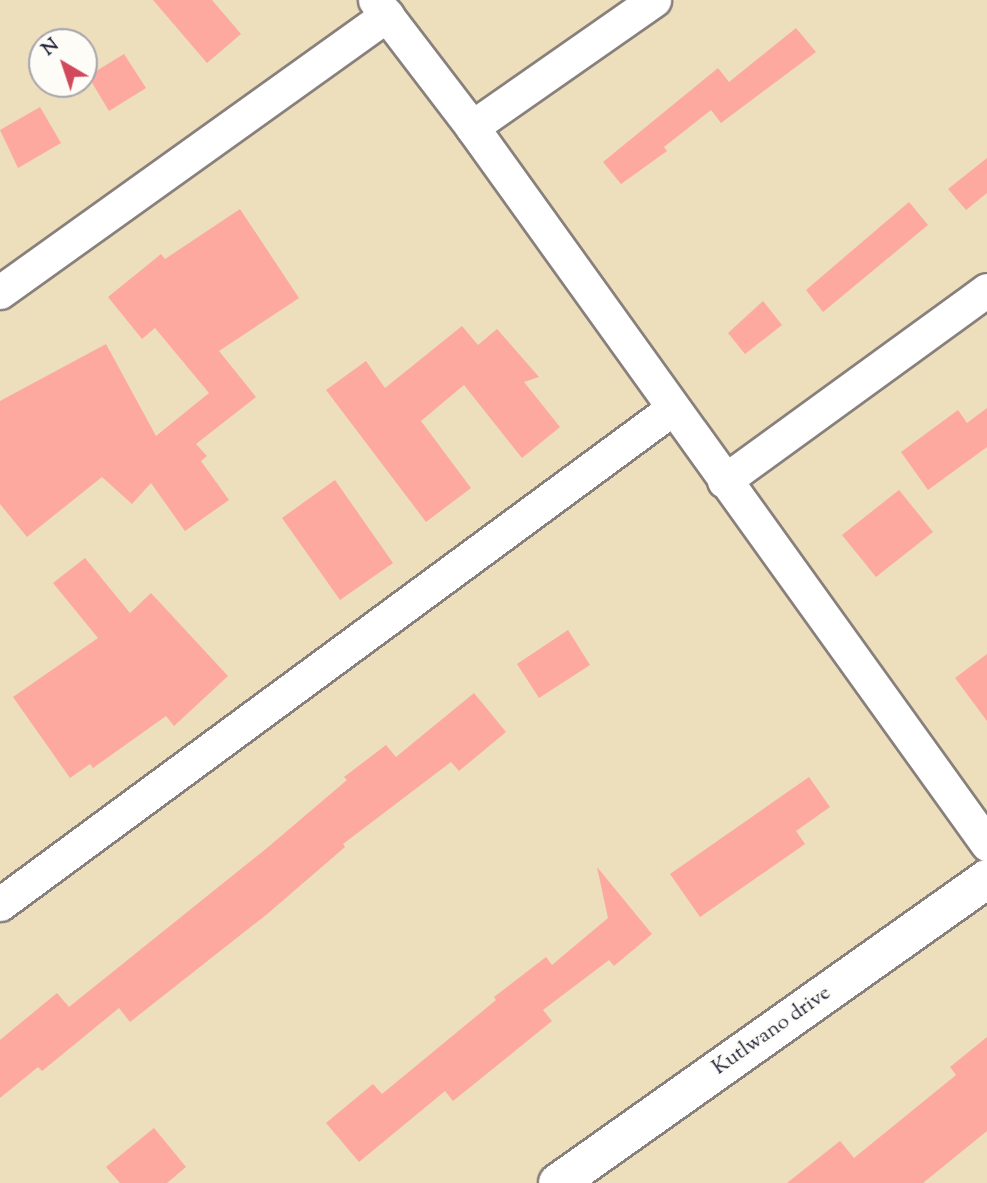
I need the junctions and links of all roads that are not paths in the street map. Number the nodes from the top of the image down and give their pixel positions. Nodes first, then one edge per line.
1 (654, 0) edge
2 (381, 7) edge
3 (472, 127) junction
4 (987, 290) edge
5 (0, 292) edge
6 (672, 410) junction
7 (724, 481) junction
8 (987, 844) edge
9 (987, 879) edge
10 (0, 904) edge
11 (558, 1183) edge

1 - 3 street
2 - 3 street
2 - 5 street
3 - 6 street
4 - 7 street
6 - 7 street
6 - 10 street
7 - 8 street
9 - 11 street, Kutlwano drive

